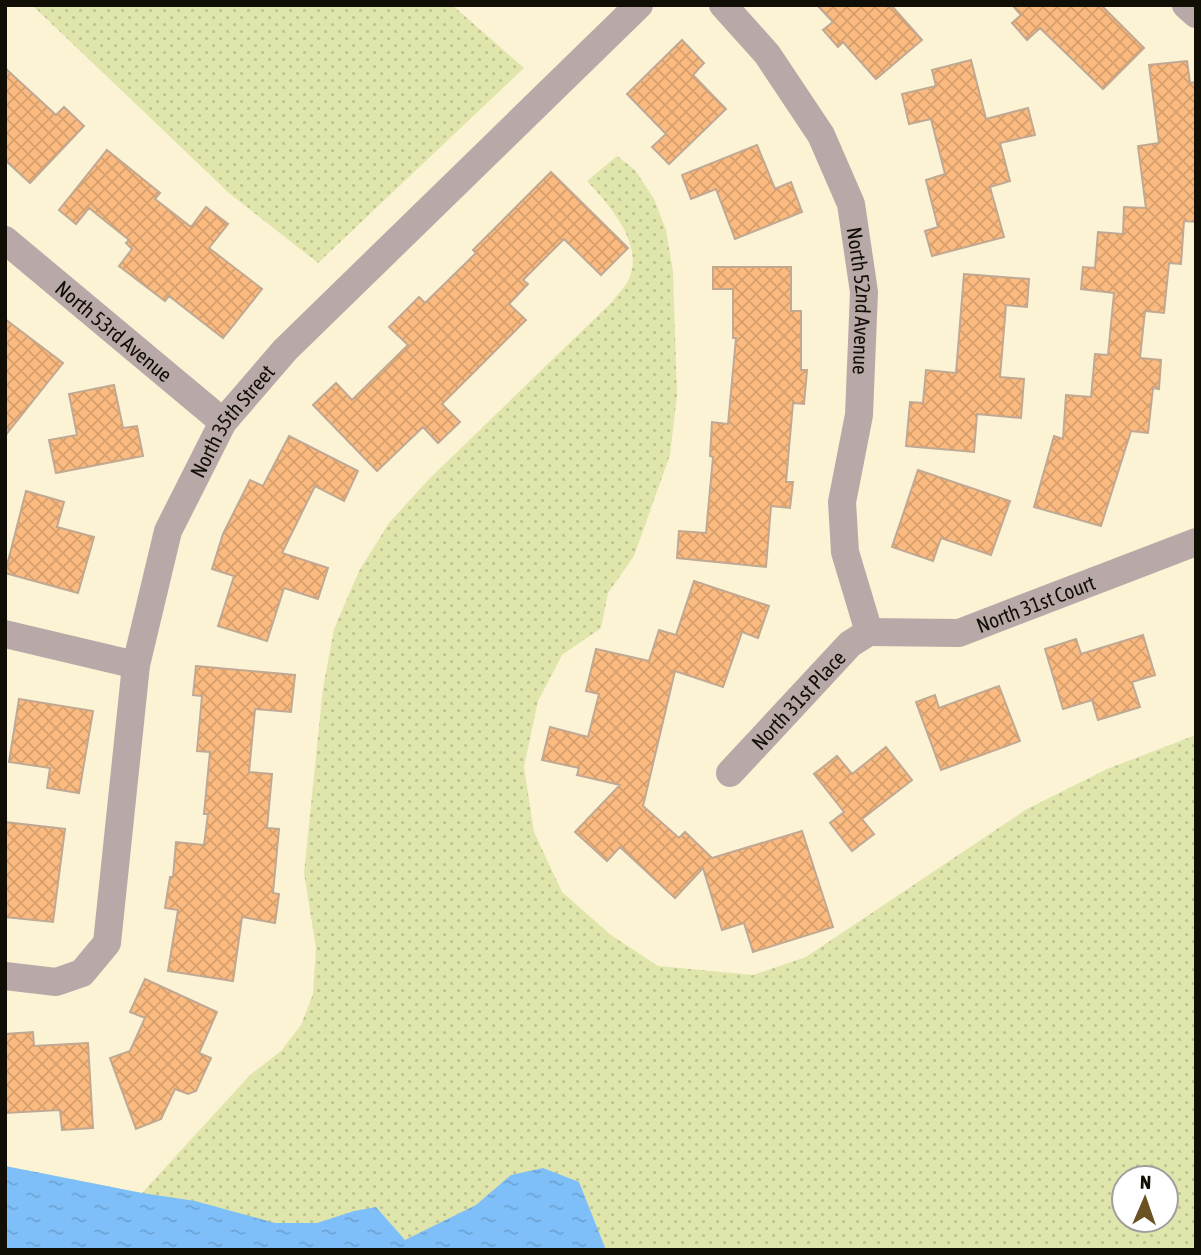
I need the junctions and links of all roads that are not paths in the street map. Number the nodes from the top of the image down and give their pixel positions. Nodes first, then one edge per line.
1 (639, 5) edge
2 (723, 5) edge
3 (1186, 5) edge
4 (1196, 13) edge
5 (5, 240) edge
6 (223, 422) junction
7 (1196, 542) edge
8 (869, 632) junction
9 (5, 634) edge
10 (136, 665) junction
11 (730, 773) dead end
12 (5, 976) edge

1 - 6 street, North 35th Street
2 - 8 street, North 52nd Avenue
3 - 4 street
5 - 6 street, North 53rd Avenue
6 - 10 street, North 35th Street
7 - 8 street, North 31st Court
8 - 11 street, North 31st Place
9 - 10 street
10 - 12 street, North 35th Street

